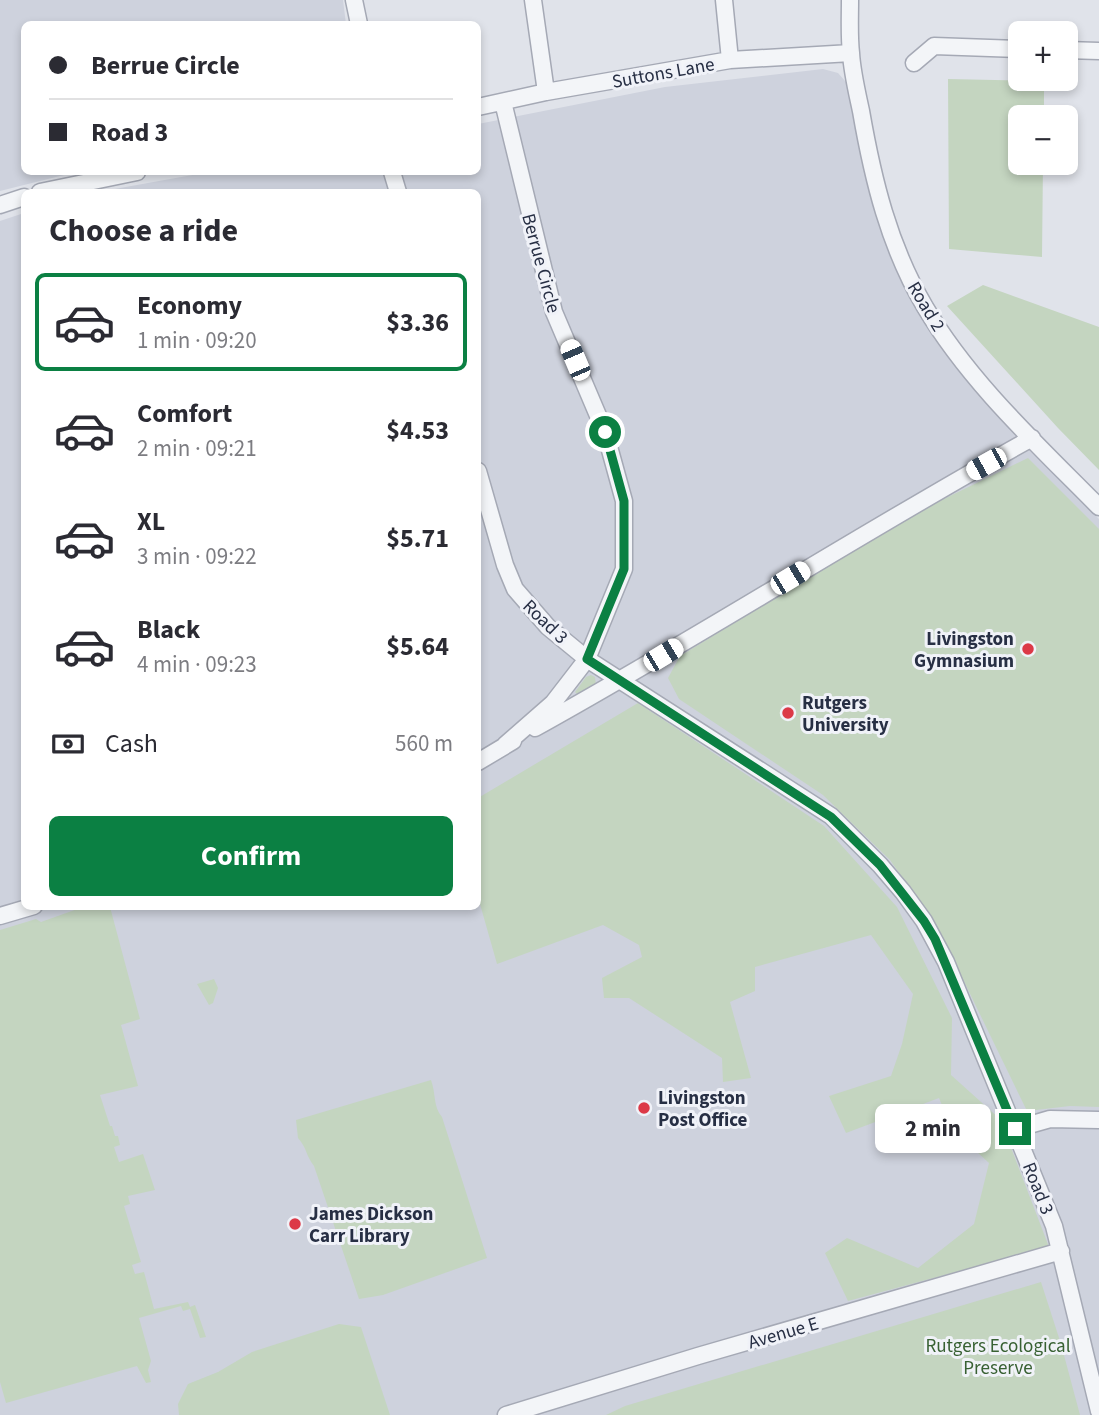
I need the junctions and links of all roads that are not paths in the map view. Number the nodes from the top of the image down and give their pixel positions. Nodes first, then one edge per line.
1 (354, 0) edge
2 (533, 0) edge
3 (723, 0) edge
4 (850, 0) edge
5 (358, 21) edge
6 (1008, 49) edge
7 (1078, 50) edge
8 (1099, 51) edge
9 (850, 53) junction
10 (730, 60) junction
11 (915, 63) dead end
12 (547, 92) junction
13 (503, 102) junction
14 (481, 106) edge
15 (121, 175) edge
16 (51, 189) edge
17 (21, 198) edge
18 (0, 205) edge
19 (1032, 438) junction
20 (481, 481) edge
21 (1099, 508) edge
22 (587, 659) junction
23 (621, 680) junction
24 (505, 745) junction
25 (481, 760) edge
26 (21, 910) edge
27 (0, 916) edge
28 (1099, 1120) edge
29 (1015, 1129) junction
30 (1061, 1251) junction
31 (1099, 1411) edge
32 (506, 1415) edge

1 - 5 street
2 - 12 street
3 - 10 street
4 - 9 street, Road 2
6 - 11 street
7 - 8 street
9 - 10 street, Suttons Lane
9 - 19 street, Road 2
10 - 12 street, Suttons Lane
12 - 13 street, Suttons Lane
13 - 14 street, Suttons Lane
13 - 22 street, Berrue Circle
15 - 16 street
17 - 18 street
19 - 21 street, Road 2
19 - 23 street
20 - 22 street, Road 3
22 - 23 street, Road 3
22 - 24 street, Berrue Circle
23 - 24 street
23 - 29 street, Road 3
24 - 25 street
26 - 27 street
28 - 29 street
29 - 30 street, Road 3
30 - 31 street, Road 3
30 - 32 street, Avenue E

